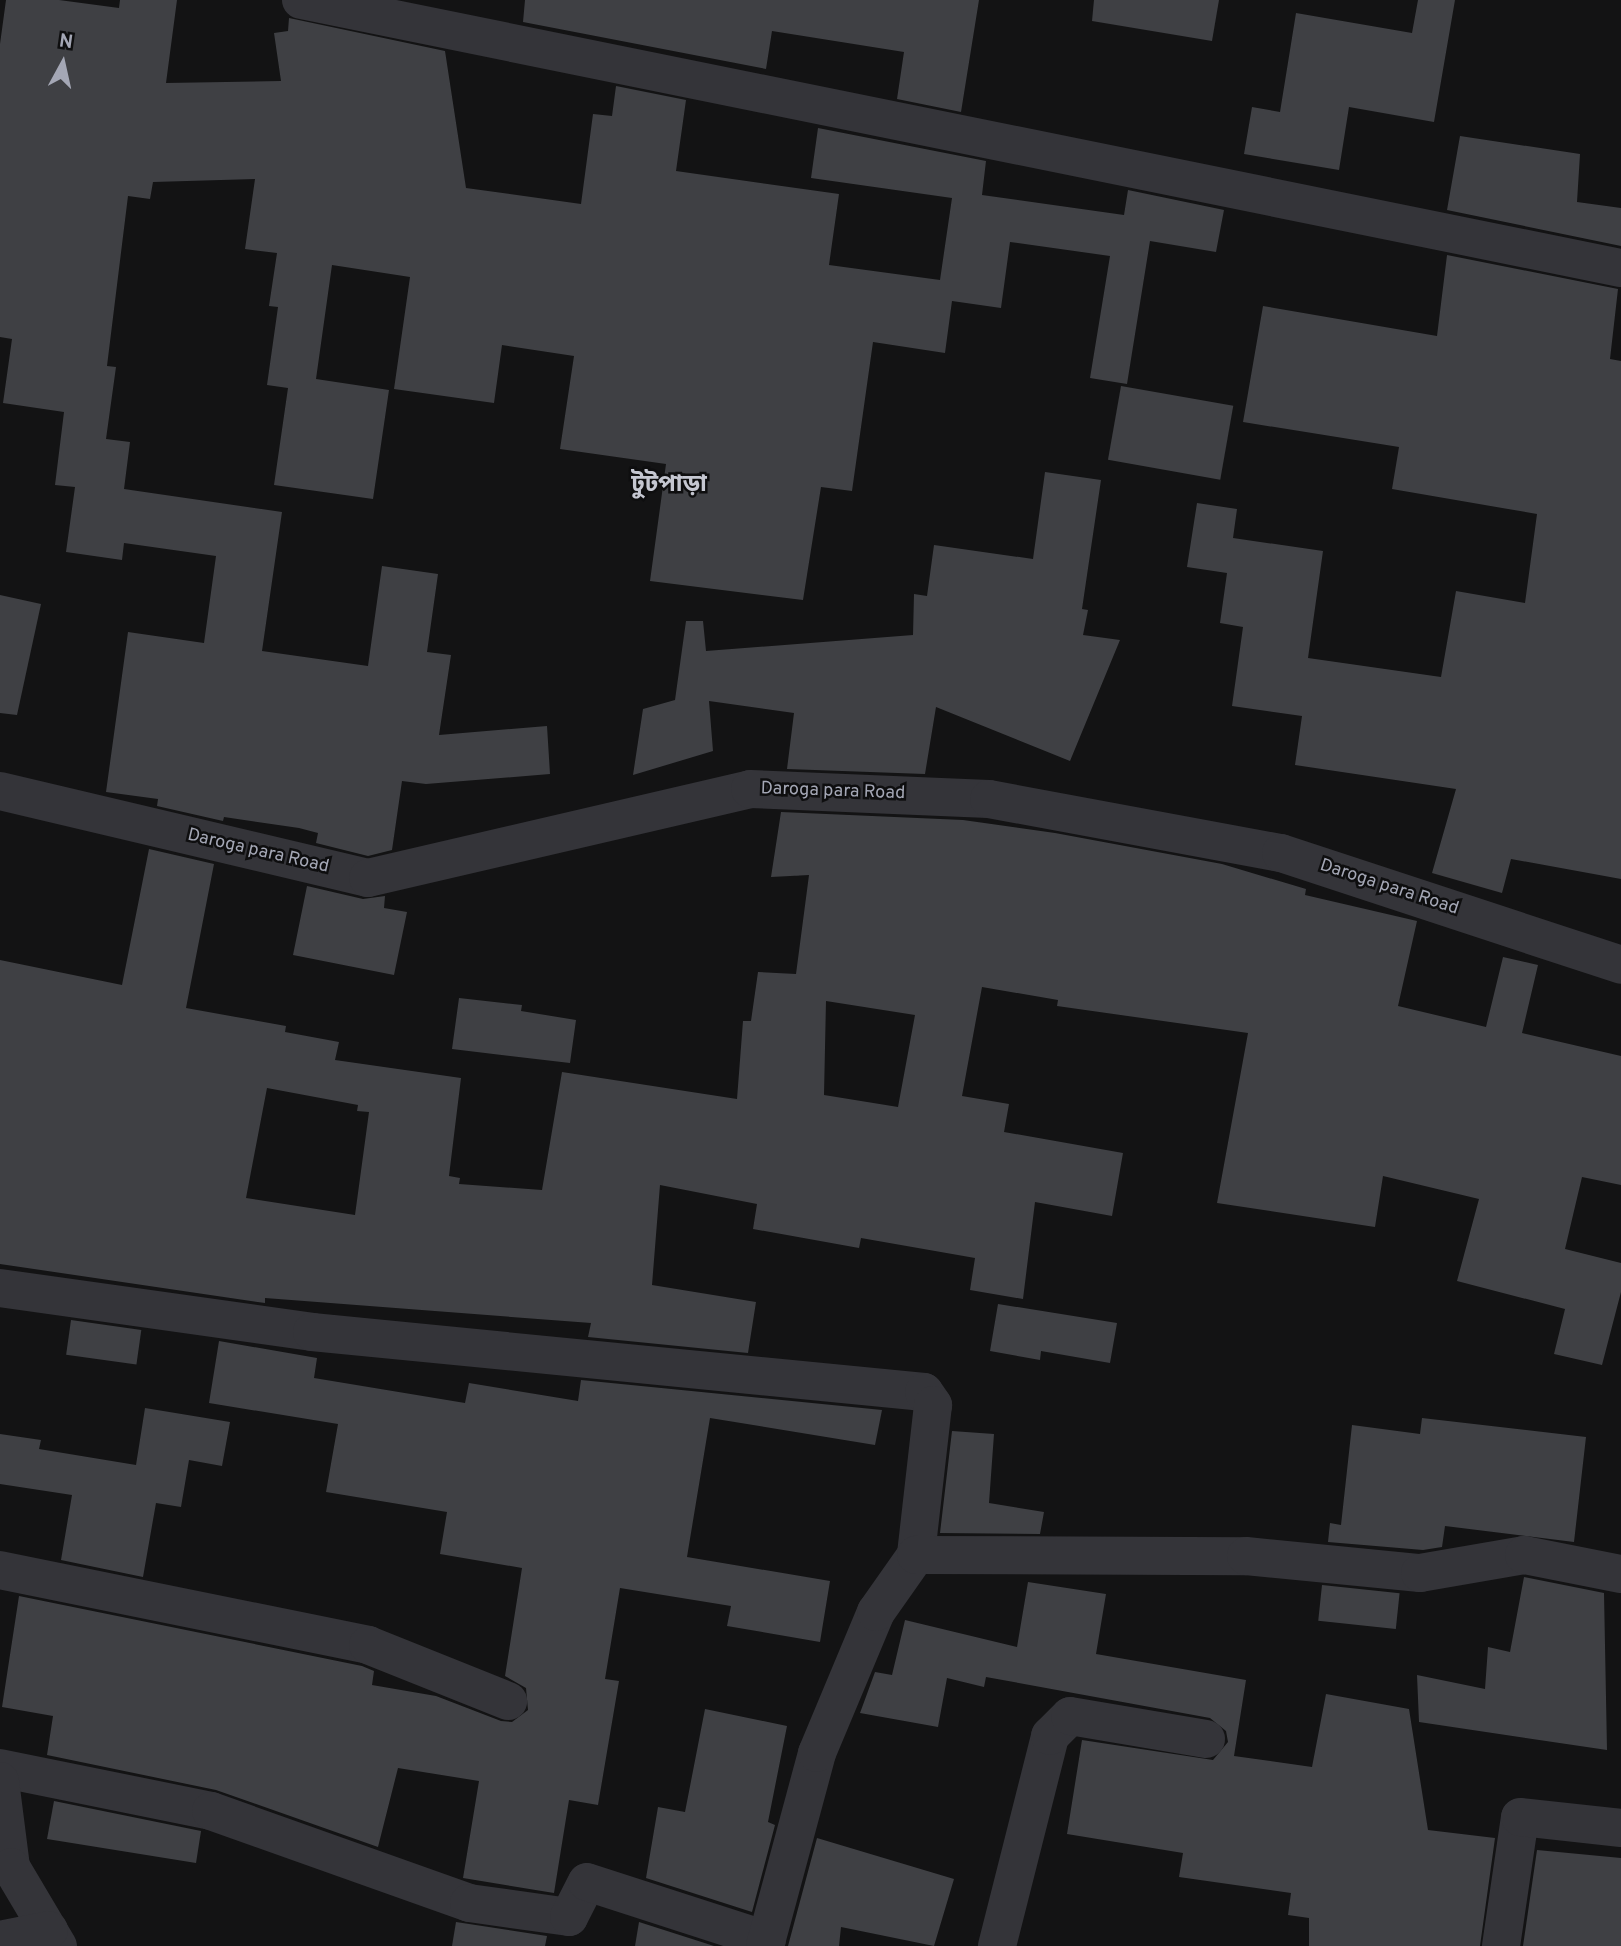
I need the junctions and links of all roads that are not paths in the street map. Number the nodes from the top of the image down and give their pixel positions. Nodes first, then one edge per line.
1 (301, 0) edge
2 (1621, 268) edge
3 (0, 791) edge
4 (1621, 965) edge
5 (0, 1288) edge
6 (916, 1555) junction
7 (0, 1570) edge
8 (1621, 1574) edge
9 (508, 1701) dead end
10 (1206, 1739) dead end
11 (0, 1768) edge
12 (0, 1781) edge
13 (1621, 1828) edge
14 (53, 1938) edge
15 (0, 1940) edge
16 (766, 1943) edge
17 (997, 1946) edge
18 (1502, 1946) edge

1 - 2 street
3 - 4 street, Daroga para Road
5 - 6 street
6 - 8 street
6 - 16 street
7 - 9 street
10 - 17 street
11 - 16 street
12 - 14 street
13 - 18 street
14 - 15 street

